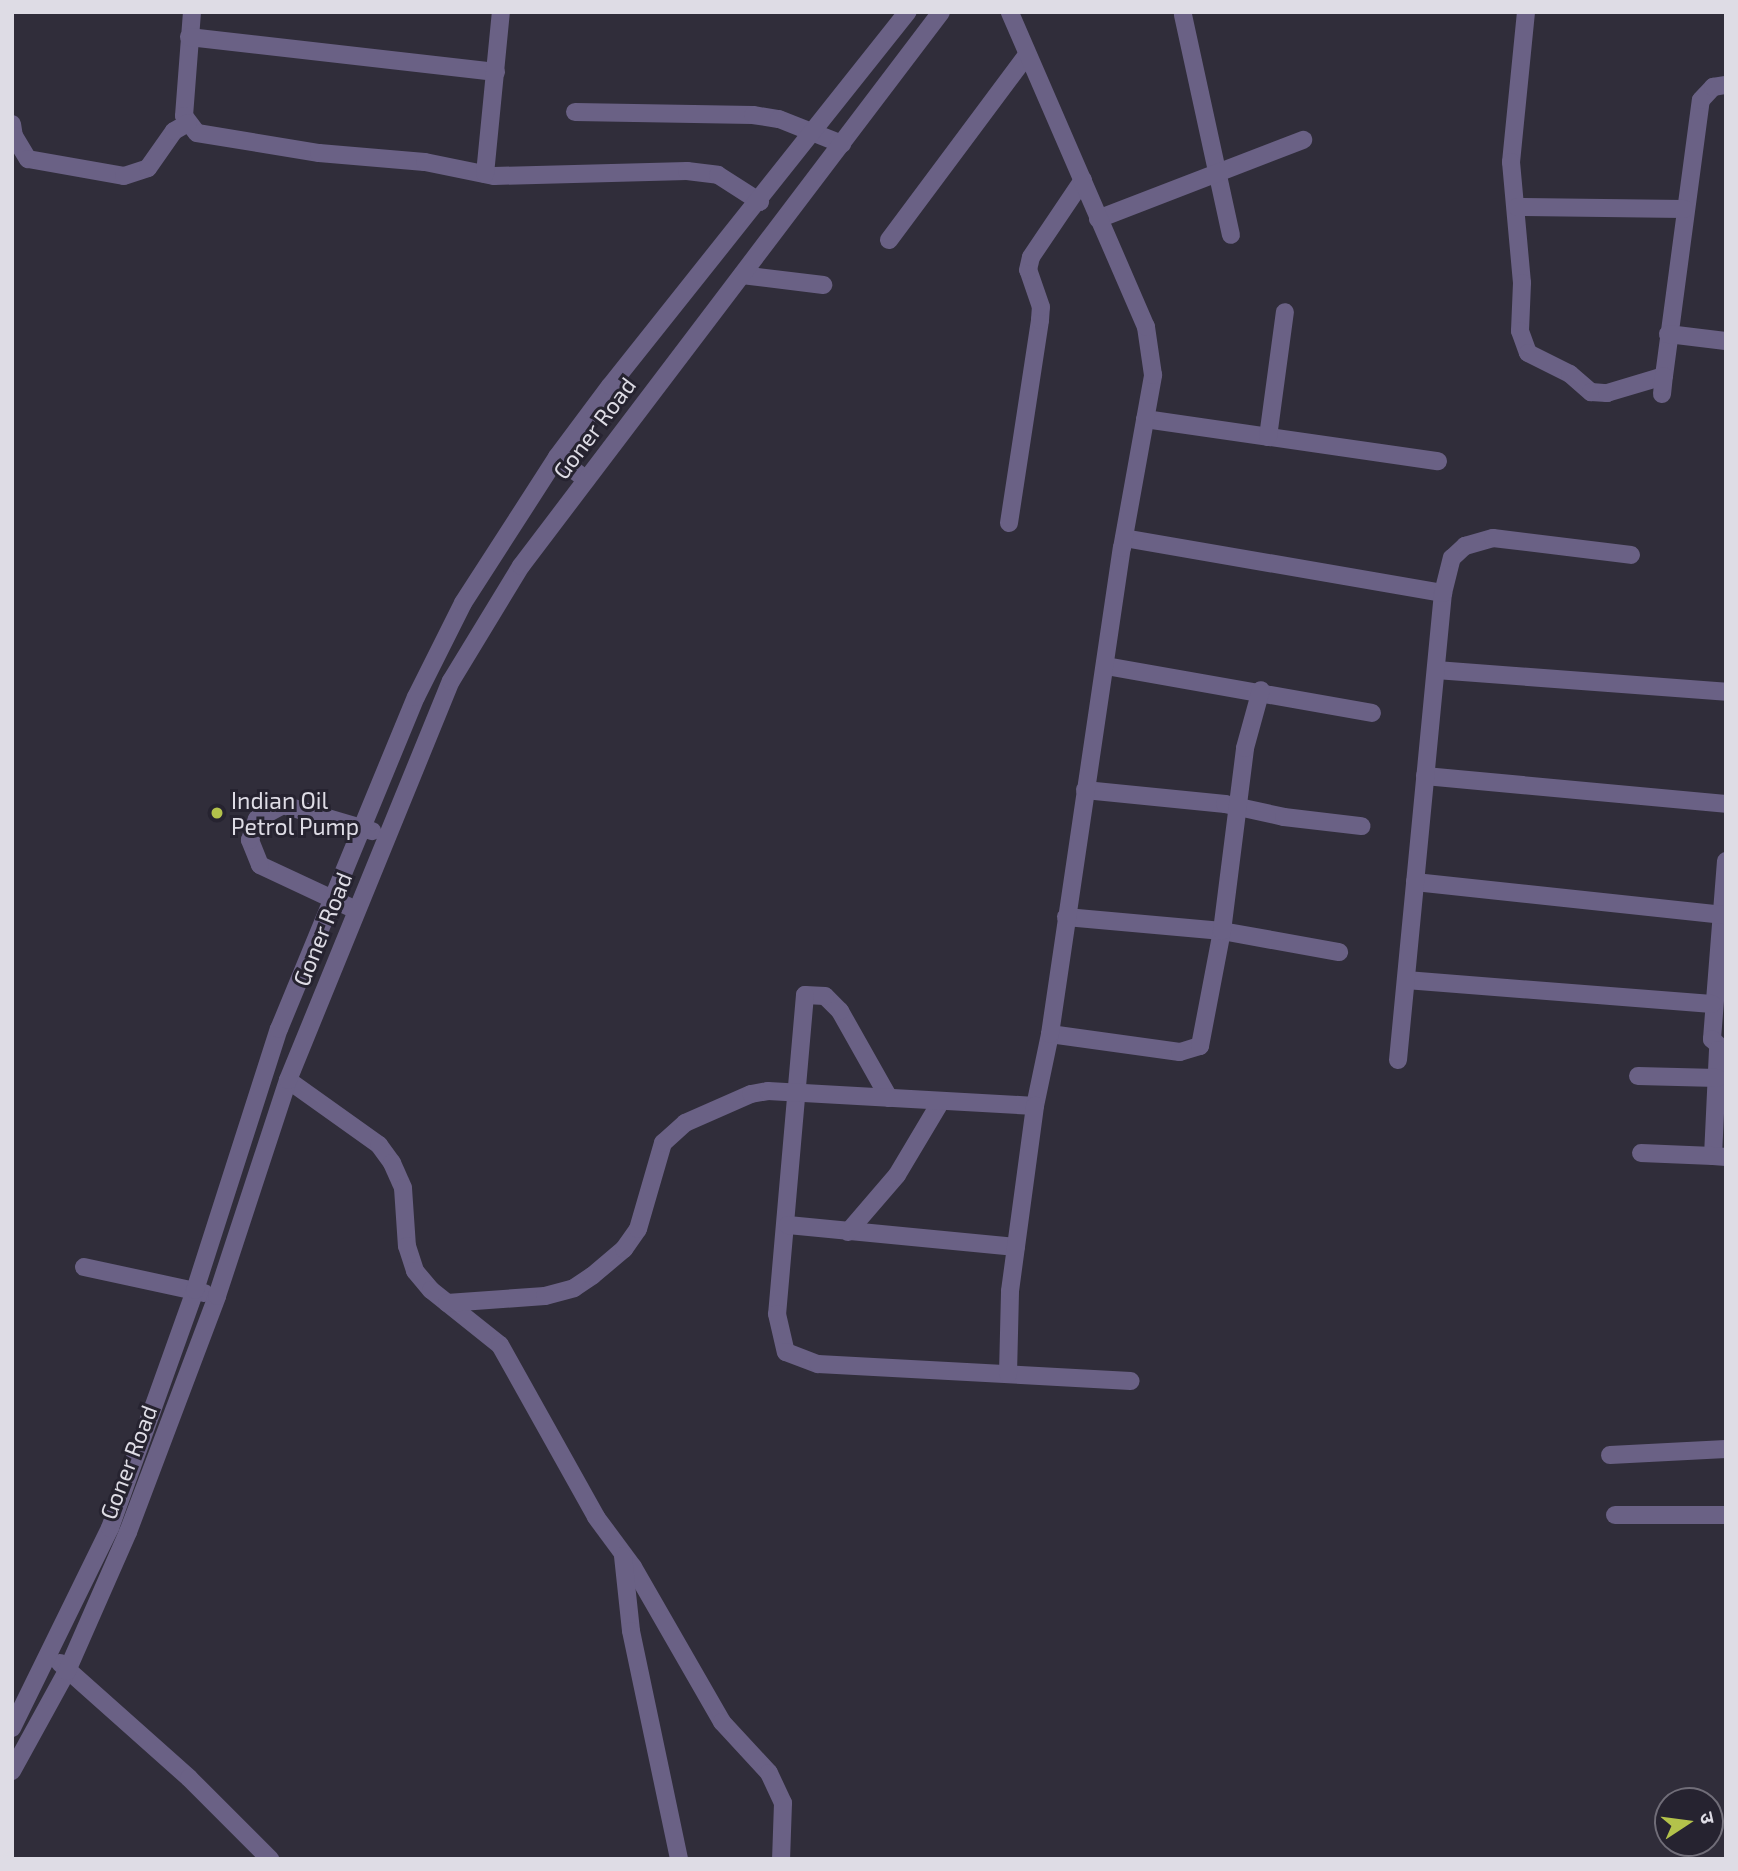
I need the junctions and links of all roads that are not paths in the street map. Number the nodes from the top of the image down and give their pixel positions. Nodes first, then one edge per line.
1 (192, 12) edge
2 (501, 12) edge
3 (942, 12) edge
4 (1010, 12) edge
5 (1525, 12) edge
6 (903, 14) edge
7 (1183, 15) dead end
8 (189, 37) junction
9 (1027, 55) junction
10 (496, 72) junction
11 (1726, 85) edge
12 (575, 113) dead end
13 (188, 123) junction
14 (12, 124) edge
15 (816, 131) junction
16 (1303, 140) dead end
17 (842, 144) junction
18 (1218, 171) junction
19 (485, 174) junction
20 (1083, 180) junction
21 (760, 202) junction
22 (1517, 207) junction
23 (1684, 209) junction
24 (1098, 219) junction
25 (1231, 235) dead end
26 (889, 240) dead end
27 (742, 275) junction
28 (823, 285) dead end
29 (1285, 313) dead end
30 (1668, 334) junction
31 (1726, 341) edge
32 (1145, 419) junction
33 (1268, 437) junction
34 (557, 457) junction
35 (1438, 461) dead end
36 (586, 480) junction
37 (1009, 523) dead end
38 (1124, 538) junction
39 (1631, 555) dead end
40 (1443, 593) junction
41 (1105, 666) junction
42 (1436, 670) junction
43 (1261, 690) junction
44 (1726, 692) edge
45 (1372, 713) dead end
46 (1425, 775) junction
47 (1085, 790) junction
48 (1726, 804) edge
49 (1236, 807) junction
50 (1361, 826) dead end
51 (363, 827) junction
52 (386, 837) junction
53 (1726, 861) edge
54 (1415, 882) junction
55 (329, 899) junction
56 (356, 911) junction
57 (1723, 914) edge
58 (1066, 917) junction
59 (1222, 931) junction
60 (1339, 952) dead end
61 (1406, 980) junction
62 (1712, 1004) junction
63 (1050, 1034) junction
64 (1722, 1051) edge
65 (1398, 1060) dead end
66 (1638, 1076) dead end
67 (1717, 1078) junction
68 (288, 1080) junction
69 (797, 1093) junction
70 (889, 1098) junction
71 (940, 1102) junction
72 (1035, 1106) junction
73 (1641, 1153) dead end
74 (1719, 1156) edge
75 (788, 1225) junction
76 (848, 1232) junction
77 (1016, 1247) junction
78 (84, 1267) dead end
79 (195, 1290) junction
80 (217, 1296) junction
81 (447, 1303) junction
82 (1008, 1374) junction
83 (1131, 1381) dead end
84 (1726, 1449) edge
85 (1609, 1455) dead end
86 (1615, 1515) dead end
87 (1726, 1515) edge
88 (622, 1552) junction
89 (51, 1654) junction
90 (67, 1671) junction
91 (20, 1699) edge
92 (12, 1728) edge
93 (12, 1771) edge
94 (270, 1859) edge
95 (679, 1859) edge
96 (781, 1859) edge

1 - 8 street
2 - 10 street
3 - 17 street, Goner Road
4 - 9 street
5 - 22 street
6 - 15 street, Goner Road
7 - 18 street
8 - 10 street
8 - 13 street
9 - 20 street
9 - 26 street
10 - 19 street
11 - 23 street
12 - 15 street
13 - 14 street
13 - 19 street
15 - 17 street
15 - 21 street, Goner Road
16 - 18 street
17 - 27 street, Goner Road
18 - 24 street
18 - 25 street
19 - 21 street
20 - 24 street
20 - 37 street
21 - 34 street, Goner Road
22 - 23 street
22 - 30 street
23 - 30 street
24 - 32 street
27 - 28 street
27 - 36 street, Goner Road
29 - 33 street
30 - 31 street
32 - 33 street
32 - 38 street
33 - 35 street
34 - 36 street
34 - 51 street, Goner Road
36 - 52 street, Goner Road
38 - 40 street
38 - 41 street
39 - 40 street
40 - 42 street
41 - 43 street
41 - 47 street
42 - 44 street
42 - 46 street
43 - 45 street
43 - 49 street
46 - 48 street
46 - 54 street
47 - 49 street
47 - 58 street
49 - 50 street
49 - 59 street
51 - 52 street
51 - 55 street, Goner Road
51 - 55 street
52 - 56 street, Goner Road
53 - 57 street
54 - 57 street
54 - 61 street
55 - 56 street
55 - 79 street, Goner Road
56 - 68 street, Goner Road
57 - 62 street
58 - 59 street
58 - 63 street
59 - 60 street
59 - 63 street
61 - 62 street
61 - 65 street
62 - 64 street
63 - 72 street
64 - 67 street
66 - 67 street
67 - 74 street
68 - 80 street, Goner Road
68 - 81 street
69 - 70 street
69 - 70 street
69 - 75 street
69 - 81 street
70 - 71 street
71 - 72 street
71 - 76 street
72 - 77 street
73 - 74 street
75 - 76 street
75 - 82 street
76 - 77 street
77 - 82 street
78 - 79 street
79 - 80 street
79 - 89 street, Goner Road
80 - 90 street, Goner Road
81 - 88 street
82 - 83 street
84 - 85 street
86 - 87 street
88 - 95 street
88 - 96 street
89 - 90 street
89 - 91 street, Goner Road
90 - 93 street, Goner Road
90 - 94 street
91 - 92 street, Goner Road

